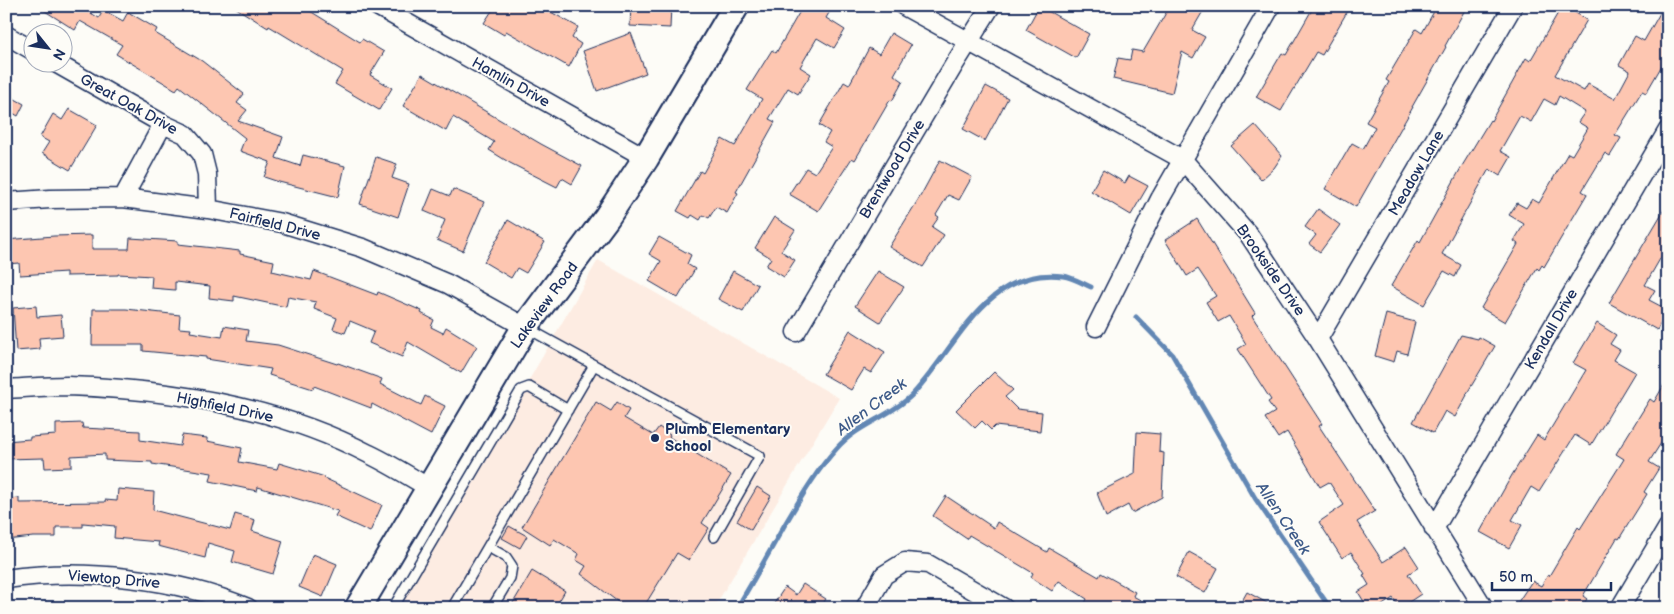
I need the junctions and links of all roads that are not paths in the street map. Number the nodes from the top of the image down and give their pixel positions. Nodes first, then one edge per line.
1 (377, 6) edge
2 (736, 6) edge
3 (904, 6) edge
4 (991, 6) edge
5 (1271, 6) edge
6 (1513, 6) edge
7 (6, 35) edge
8 (968, 42) junction
9 (22, 44) edge
10 (71, 72) edge
11 (162, 124) junction
12 (1668, 130) edge
13 (646, 158) junction
14 (1182, 159) junction
15 (123, 198) junction
16 (6, 202) edge
17 (208, 209) junction
18 (525, 327) junction
19 (1096, 327) dead end
20 (796, 332) dead end
21 (1318, 339) junction
22 (594, 366) junction
23 (6, 389) edge
24 (568, 410) junction
25 (429, 488) junction
26 (1434, 529) junction
27 (1666, 535) edge
28 (714, 537) dead end
29 (488, 547) junction
30 (6, 579) edge
31 (248, 608) edge
32 (358, 608) edge
33 (393, 608) edge
34 (452, 608) edge
35 (492, 608) edge
36 (865, 608) edge
37 (1004, 608) edge
38 (1484, 608) edge
39 (1620, 608) edge

1 - 13 street, Hamlin Drive
2 - 13 street, Lakeview Road
3 - 8 street, Brookside Drive
4 - 8 street, Brentwood Drive
5 - 14 street
6 - 21 street, Meadow Lane
7 - 9 street
8 - 14 street, Brookside Drive
8 - 20 street, Brentwood Drive
10 - 11 street, Great Oak Drive
11 - 15 street
11 - 17 street, Great Oak Drive
12 - 26 street, Kendall Drive
13 - 18 street, Lakeview Road
14 - 19 street
14 - 21 street, Brookside Drive
15 - 16 street, Fairfield Drive
15 - 17 street, Fairfield Drive
17 - 18 street, Fairfield Drive
18 - 22 lane
18 - 25 street, Lakeview Road
21 - 26 street, Brookside Drive
22 - 24 lane
22 - 28 lane
23 - 25 street, Highfield Drive
24 - 29 lane
24 - 33 lane
25 - 32 street, Lakeview Road
26 - 38 street, Brookside Drive
27 - 39 street
29 - 34 lane
29 - 35 lane
30 - 31 street, Viewtop Drive
36 - 37 street

